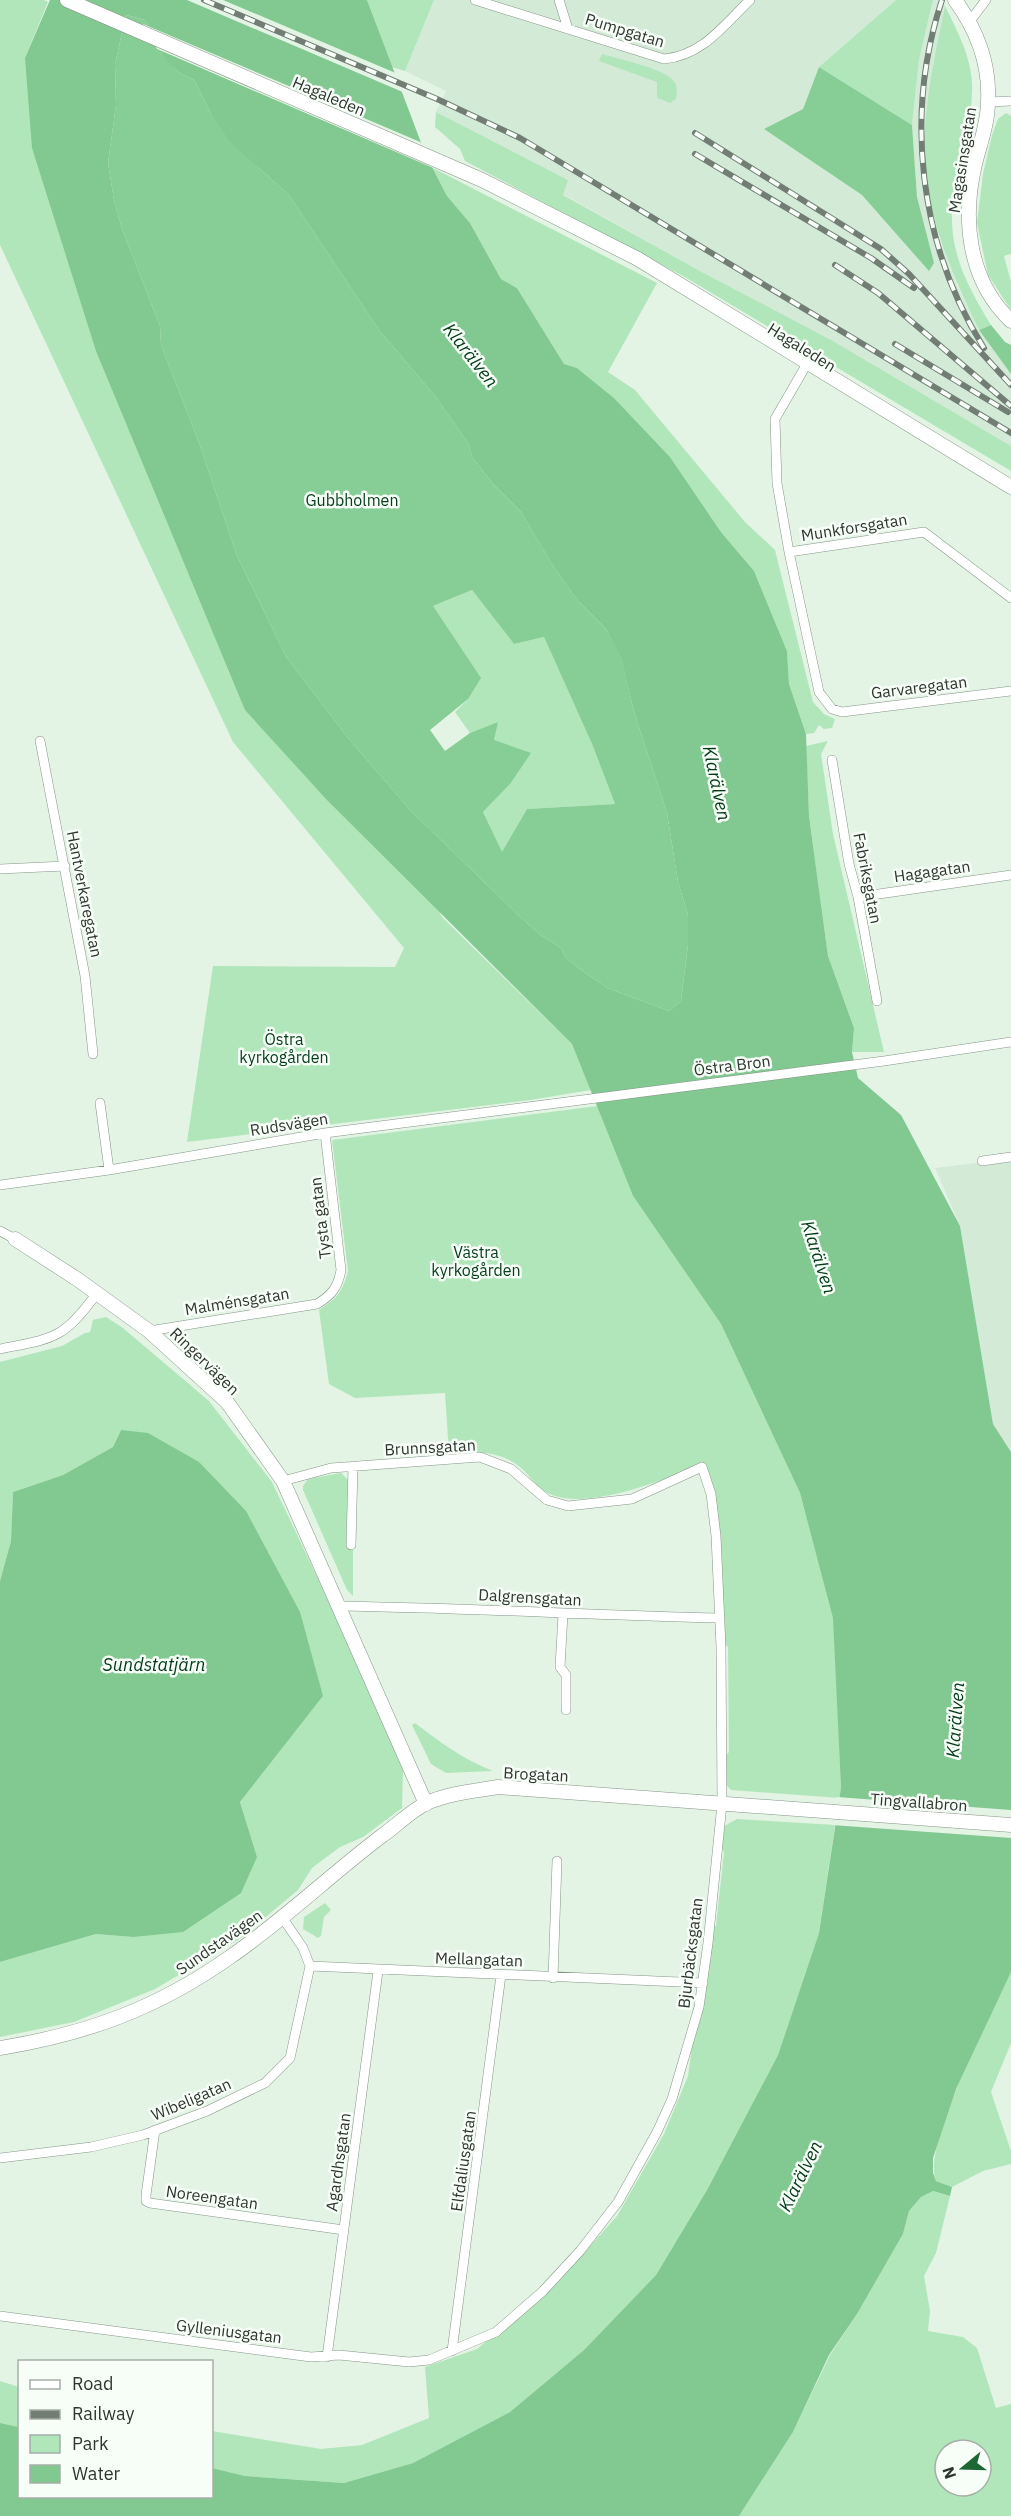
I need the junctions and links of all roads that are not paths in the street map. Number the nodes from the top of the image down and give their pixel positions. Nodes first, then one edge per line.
1 (67, 0) edge
2 (475, 0) edge
3 (559, 0) edge
4 (750, 0) edge
5 (956, 0) edge
6 (986, 0) edge
7 (970, 21) junction
8 (568, 29) junction
9 (1011, 101) edge
10 (988, 102) junction
11 (1011, 321) edge
12 (806, 365) junction
13 (1011, 487) edge
14 (1011, 495) edge
15 (789, 552) junction
16 (1011, 598) edge
17 (1011, 691) edge
18 (40, 741) dead end
19 (832, 760) dead end
20 (65, 866) junction
21 (0, 869) edge
22 (1011, 875) edge
23 (858, 897) junction
24 (877, 1001) dead end
25 (1011, 1042) edge
26 (93, 1054) dead end
27 (583, 1100) joint
28 (100, 1103) dead end
29 (325, 1133) junction
30 (1011, 1157) edge
31 (982, 1161) dead end
32 (109, 1170) junction
33 (0, 1185) edge
34 (0, 1232) edge
35 (15, 1239) joint
36 (97, 1293) junction
37 (329, 1297) joint
38 (148, 1330) junction
39 (0, 1349) edge
40 (353, 1466) junction
41 (702, 1467) joint
42 (283, 1481) junction
43 (351, 1545) dead end
44 (339, 1606) junction
45 (563, 1614) junction
46 (720, 1618) junction
47 (566, 1710) dead end
48 (426, 1804) junction
49 (722, 1804) junction
50 (825, 1812) joint
51 (1011, 1825) edge
52 (557, 1861) dead end
53 (282, 1917) junction
54 (310, 1966) junction
55 (378, 1971) junction
56 (501, 1975) junction
57 (554, 1978) junction
58 (703, 1983) junction
59 (0, 2048) edge
60 (155, 2130) junction
61 (0, 2158) edge
62 (344, 2230) junction
63 (0, 2316) edge
64 (452, 2351) junction
65 (327, 2357) junction

1 - 12 street, Hagaleden
2 - 8 street, Pumpgatan
3 - 8 street
4 - 8 street, Pumpgatan
5 - 7 street, Magasinsgatan
6 - 7 street
7 - 10 street, Magasinsgatan
9 - 10 street
10 - 11 street, Magasinsgatan
12 - 13 street, Hagaleden
12 - 14 street, Hagaleden
12 - 15 street
15 - 16 street, Munkforsgatan
15 - 17 street, Garvaregatan
18 - 20 street, Hantverkaregatan
19 - 23 street, Fabriksgatan
20 - 21 street
20 - 26 street, Hantverkaregatan
22 - 23 street, Hagagatan
23 - 24 street, Fabriksgatan
25 - 27 street, Östra Bron
27 - 29 street, Rudsvägen
28 - 32 street
29 - 32 street, Rudsvägen
29 - 37 street, Tysta gatan
30 - 31 street
32 - 33 street, Rudsvägen
34 - 35 street, Ringervägen
35 - 36 street, Ringervägen
36 - 38 street, Ringervägen
36 - 39 street
37 - 38 street, Malménsgatan
38 - 42 street, Ringervägen
40 - 41 street, Brunnsgatan
40 - 42 street, Brunnsgatan
40 - 43 street
41 - 46 street, Bjurbäcksgatan
42 - 44 street, Ringervägen
44 - 45 street, Dalgrensgatan
44 - 48 street
45 - 46 street, Dalgrensgatan
45 - 47 street
46 - 49 street, Bjurbäcksgatan
48 - 49 street, Brogatan
48 - 53 street, Sundstavägen
49 - 50 street, Brogatan
49 - 58 street, Bjurbäcksgatan
50 - 51 street, Tingvallabron
52 - 57 street
53 - 54 street
53 - 59 street, Sundstavägen
54 - 55 street, Mellangatan
54 - 60 street, Wibeligatan
55 - 56 street, Mellangatan
55 - 62 street, Agardhsgatan
56 - 57 street, Mellangatan
56 - 64 street, Elfdaliusgatan
57 - 58 street, Mellangatan
58 - 64 street, Bjurbäcksgatan
60 - 61 street, Wibeligatan
60 - 62 street, Noreengatan
62 - 65 street, Agardhsgatan
63 - 65 street, Gylleniusgatan
64 - 65 street, Gylleniusgatan

